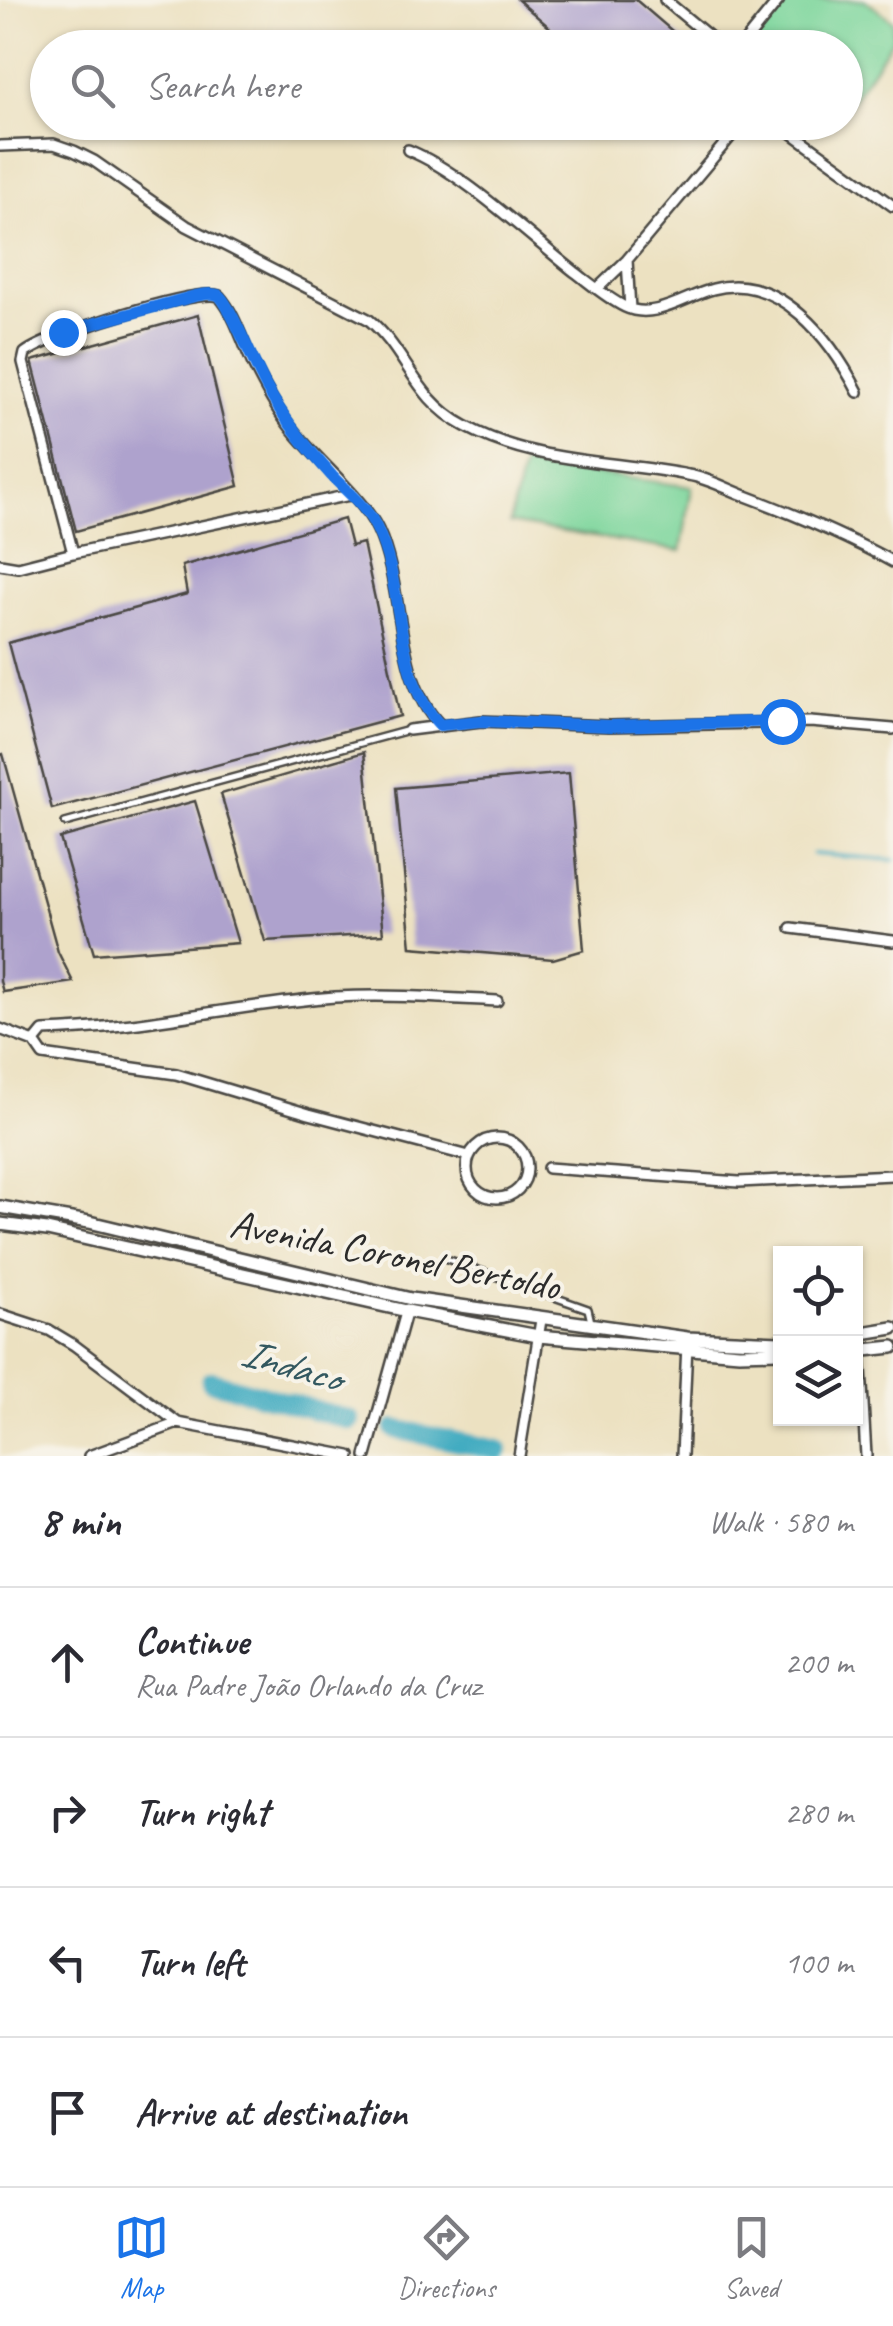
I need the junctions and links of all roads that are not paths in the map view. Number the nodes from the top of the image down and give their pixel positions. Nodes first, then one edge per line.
1 (665, 0) edge
2 (778, 0) edge
3 (701, 30) edge
4 (754, 30) edge
5 (729, 140) edge
6 (802, 140) edge
7 (0, 146) edge
8 (408, 150) dead end
9 (893, 206) edge
10 (627, 260) junction
11 (598, 288) junction
12 (630, 309) junction
13 (858, 392) dead end
14 (350, 495) junction
15 (73, 554) junction
16 (893, 562) edge
17 (0, 564) edge
18 (440, 725) junction
19 (893, 729) edge
20 (409, 730) joint
21 (66, 824) dead end
22 (791, 928) dead end
23 (893, 941) edge
24 (497, 1001) dead end
25 (0, 1029) edge
26 (34, 1042) junction
27 (469, 1156) junction
28 (548, 1168) dead end
29 (893, 1174) edge
30 (0, 1207) edge
31 (0, 1224) edge
32 (447, 1259) dead end
33 (258, 1264) junction
34 (255, 1278) junction
35 (409, 1305) junction
36 (0, 1314) edge
37 (541, 1320) junction
38 (592, 1325) junction
39 (893, 1328) edge
40 (863, 1332) edge
41 (538, 1336) junction
42 (773, 1342) edge
43 (687, 1344) junction
44 (893, 1347) edge
45 (863, 1350) edge
46 (773, 1352) edge
47 (863, 1421) edge
48 (178, 1423) junction
49 (89, 1456) edge
50 (350, 1456) edge
51 (366, 1456) edge
52 (519, 1456) edge
53 (682, 1456) edge
54 (866, 1456) edge

1 - 3 street
2 - 4 street
5 - 10 street
6 - 9 street
7 - 16 street
8 - 11 street
10 - 11 street
10 - 12 street
11 - 12 street
12 - 13 street
14 - 15 street
14 - 15 street
14 - 18 street
15 - 17 street
18 - 19 street
18 - 20 street
20 - 21 lane
22 - 23 street
24 - 26 street
25 - 26 street
26 - 27 street
27 - 27 street
28 - 29 street
30 - 33 street, Avenida Coronel Bertoldo
31 - 34 street, Avenida Coronel Bertoldo
32 - 38 lane
33 - 34 street
33 - 35 street, Avenida Coronel Bertoldo
34 - 35 street, Avenida Coronel Bertoldo
35 - 37 street, Avenida Coronel Bertoldo
35 - 41 street, Avenida Coronel Bertoldo
35 - 51 street
36 - 48 street
37 - 38 street, Avenida Coronel Bertoldo
37 - 41 street
38 - 43 street, Avenida Coronel Bertoldo
39 - 40 street
41 - 43 street, Avenida Coronel Bertoldo
41 - 52 street
42 - 43 street, Avenida Coronel Bertoldo
43 - 46 street, Avenida Coronel Bertoldo
43 - 53 street
44 - 45 street
47 - 54 street
48 - 49 street
48 - 50 street

